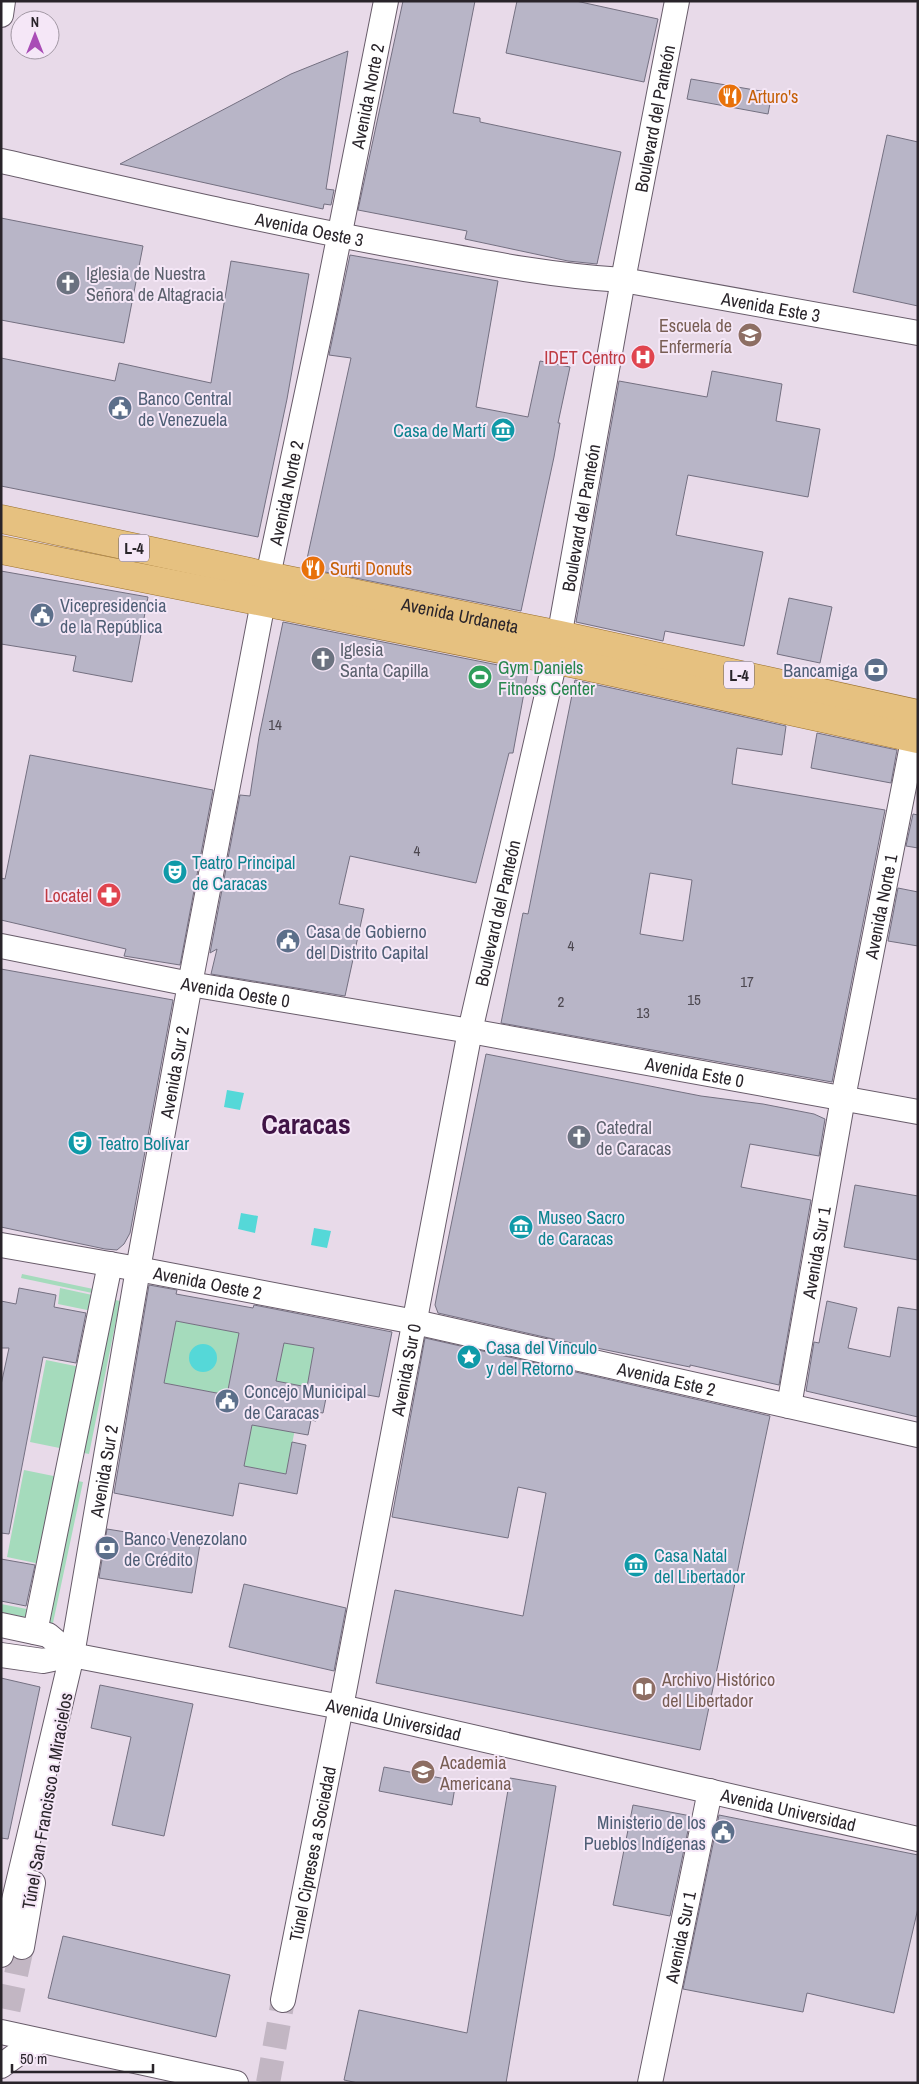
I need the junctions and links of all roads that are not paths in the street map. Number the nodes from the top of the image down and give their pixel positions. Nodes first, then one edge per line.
1 (4, 1) edge
2 (386, 1) edge
3 (677, 1) edge
4 (1, 15) edge
5 (1, 161) edge
6 (338, 235) junction
7 (622, 280) junction
8 (918, 333) edge
9 (1, 520) edge
10 (1, 550) edge
11 (265, 589) junction
12 (558, 647) junction
13 (917, 727) edge
14 (1, 946) edge
15 (198, 991) junction
16 (470, 1031) junction
17 (843, 1098) junction
18 (918, 1112) edge
19 (1, 1245) edge
20 (110, 1264) junction
21 (138, 1268) junction
22 (415, 1322) junction
23 (789, 1406) junction
24 (918, 1435) edge
25 (1, 1625) edge
26 (35, 1632) junction
27 (1, 1655) edge
28 (72, 1655) junction
29 (341, 1708) junction
30 (710, 1792) junction
31 (918, 1839) edge
32 (12, 1951) tunnel mouth
33 (283, 2000) tunnel mouth
34 (1, 2032) edge
35 (42, 2041) junction
36 (1, 2066) edge
37 (236, 2083) edge
38 (650, 2083) edge

1 - 4 street
2 - 6 street, Avenida Norte 2
3 - 7 street, Boulevard del Panteón
5 - 6 street, Avenida Oeste 3
6 - 7 street, Avenida Oeste 3
6 - 11 street, Avenida Norte 2
7 - 8 street, Avenida Este 3
7 - 12 street, Boulevard del Panteón
9 - 11 main road, Avenida Urdaneta / L-4
10 - 11 main road, Avenida Urdaneta / L-4
11 - 12 main road, Avenida Urdaneta / L-4
11 - 15 street, Avenida Norte 2
12 - 13 main road, Avenida Urdaneta / L-4
12 - 16 street, Boulevard del Panteón
13 - 17 street, Avenida Norte 1
14 - 15 street, Avenida Oeste 0
15 - 16 street, Avenida Oeste 0
15 - 21 street, Avenida Sur 2
16 - 17 street, Avenida Este 0
16 - 22 street, Avenida Sur 0
17 - 18 street, Avenida Este 0
17 - 23 street, Avenida Sur 1
19 - 20 street, Avenida Oeste 2
20 - 21 street, Avenida Oeste 2
20 - 26 street
21 - 22 street, Avenida Oeste 2
21 - 28 street, Avenida Sur 2
22 - 23 street, Avenida Este 2
22 - 29 street, Avenida Sur 0
23 - 24 street, Avenida Este 2
25 - 26 street, Avenida Universidad
26 - 28 street, Avenida Universidad
27 - 28 street, Avenida Universidad
28 - 29 street, Avenida Universidad
28 - 32 street, Túnel San Francisco a Miracielos
29 - 30 street, Avenida Universidad
29 - 33 street, Túnel Cipreses a Sociedad
30 - 31 street, Avenida Universidad
30 - 38 street, Avenida Sur 1
34 - 35 street
35 - 36 street
35 - 37 street

